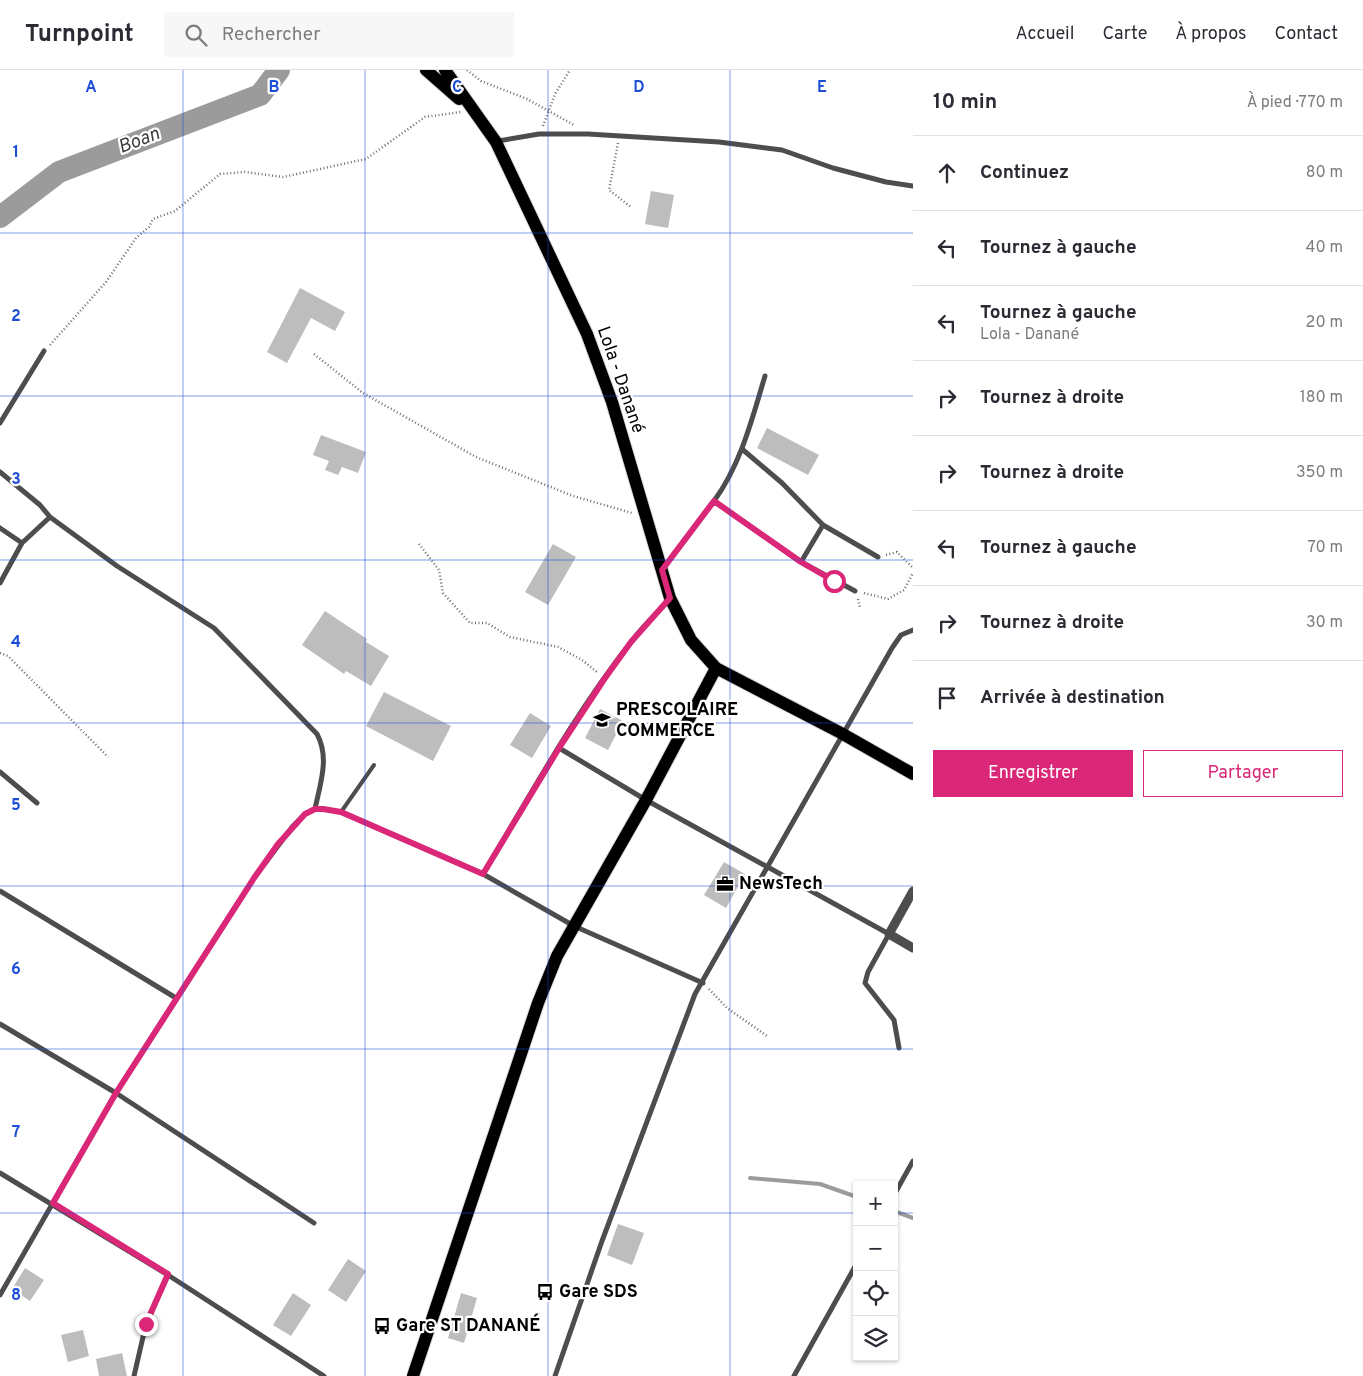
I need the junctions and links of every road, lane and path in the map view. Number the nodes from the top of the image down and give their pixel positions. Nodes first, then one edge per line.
1 (426, 70) edge
2 (445, 70) edge
3 (467, 70) edge
4 (570, 70) edge
5 (472, 111) junction
6 (550, 111) junction
7 (539, 134) junction
8 (588, 134) junction
9 (620, 136) junction
10 (496, 142) junction
11 (913, 186) edge
12 (631, 207) dead end
13 (44, 352) joint
14 (314, 354) dead end
15 (765, 376) dead end
16 (0, 423) edge
17 (742, 449) junction
18 (0, 472) edge
19 (714, 501) junction
20 (50, 517) junction
21 (646, 517) junction
22 (823, 525) junction
23 (0, 528) edge
24 (22, 543) junction
25 (419, 544) dead end
26 (878, 557) joint
27 (801, 562) junction
28 (913, 568) edge
29 (662, 570) junction
30 (913, 572) edge
31 (0, 583) edge
32 (855, 590) joint
33 (670, 598) junction
34 (913, 630) edge
35 (0, 653) edge
36 (716, 668) junction
37 (605, 678) junction
38 (842, 733) junction
39 (559, 748) junction
40 (108, 757) dead end
41 (374, 765) dead end
42 (0, 772) edge
43 (913, 774) edge
44 (646, 800) junction
45 (37, 803) dead end
46 (315, 809) junction
47 (341, 812) junction
48 (767, 867) junction
49 (483, 874) junction
50 (0, 891) edge
51 (913, 891) edge
52 (574, 926) junction
53 (889, 934) junction
54 (913, 948) edge
55 (703, 983) junction
56 (176, 998) junction
57 (0, 1024) edge
58 (767, 1036) dead end
59 (899, 1048) dead end
60 (116, 1093) junction
61 (913, 1161) edge
62 (0, 1173) edge
63 (898, 1188) edge
64 (53, 1203) junction
65 (314, 1223) dead end
66 (853, 1269) edge
67 (168, 1274) junction
68 (0, 1295) edge
69 (134, 1376) edge
70 (324, 1376) edge
71 (412, 1376) edge
72 (555, 1376) edge
73 (794, 1376) edge

1 - 5 main road, Lola - Danané
2 - 5 main road, Lola - Danané
3 - 6 path
4 - 6 path
5 - 10 main road, Lola - Danané
5 - 13 path
6 - 7 path
6 - 8 path
7 - 8 street
7 - 10 street
8 - 9 street
9 - 11 street
9 - 12 path
10 - 21 main road, Lola - Danané
13 - 16 street
14 - 21 path
15 - 17 street
17 - 19 street
17 - 22 street
18 - 20 street
19 - 27 street
19 - 29 street
20 - 24 street
20 - 46 street
21 - 29 main road, Lola - Danané
22 - 26 street
22 - 27 street
23 - 24 street
24 - 31 street
25 - 37 path
26 - 28 path
27 - 32 street
29 - 33 main road, Lola - Danané
30 - 32 path
33 - 36 main road, Lola - Danané
33 - 37 street
34 - 38 street
35 - 40 path
36 - 38 main road
36 - 44 main road
37 - 39 street
38 - 43 main road
38 - 48 street
39 - 44 street
39 - 49 street
41 - 47 lane
42 - 45 street
44 - 48 street
44 - 52 main road
46 - 47 street
46 - 56 street
47 - 49 street
48 - 53 street
48 - 55 street
49 - 52 street
50 - 56 street
51 - 53 street
52 - 55 street
52 - 71 main road
53 - 54 street
53 - 59 street
55 - 58 path
55 - 72 street
56 - 60 street
57 - 60 street
60 - 64 street
60 - 65 street
61 - 63 street
62 - 64 street
64 - 67 street
64 - 68 street
66 - 73 street
67 - 69 street
67 - 70 street

